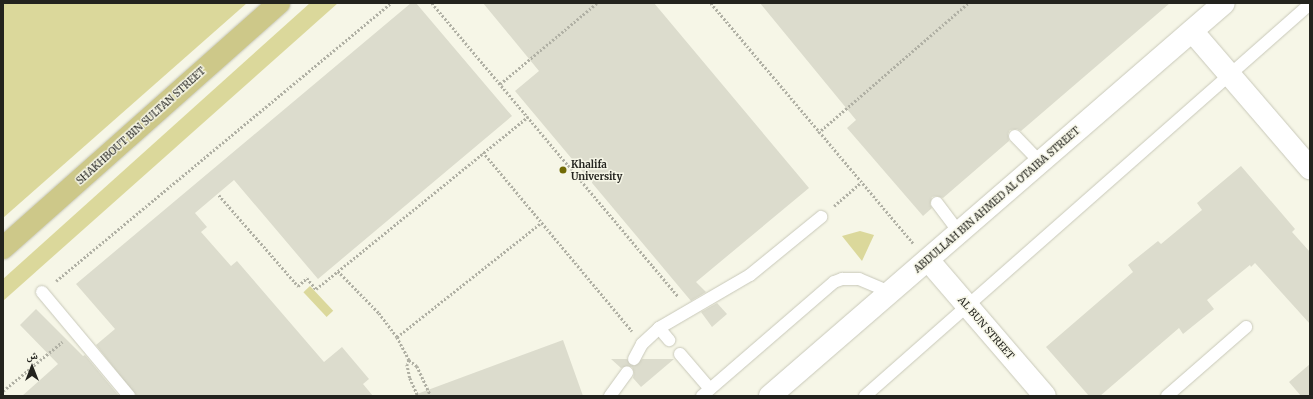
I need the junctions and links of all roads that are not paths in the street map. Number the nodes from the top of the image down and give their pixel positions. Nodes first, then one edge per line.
1 (279, 3) edge
2 (1224, 3) edge
3 (1310, 4) edge
4 (1192, 31) junction
5 (1230, 75) junction
6 (1015, 136) dead end
7 (1040, 162) junction
8 (1310, 168) edge
9 (937, 204) dead end
10 (822, 217) road end
11 (960, 232) junction
12 (3, 248) edge
13 (928, 260) junction
14 (42, 292) road end
15 (890, 292) junction
16 (968, 306) junction
17 (1246, 327) dead end
18 (659, 328) junction
19 (670, 340) dead end
20 (680, 354) dead end
21 (634, 359) dead end
22 (627, 373) dead end
23 (706, 392) edge
24 (129, 396) edge
25 (610, 396) edge
26 (770, 396) edge
27 (865, 396) edge
28 (1045, 396) edge
29 (1167, 396) edge

1 - 12 main road, SHAKHBOUT BIN SULTAN STREET
2 - 4 street, ABDULLAH BIN AHMED AL OTAIBA STREET
3 - 5 lane
4 - 5 street
4 - 7 street, ABDULLAH BIN AHMED AL OTAIBA STREET
5 - 8 street
5 - 16 lane
6 - 7 lane
7 - 11 street, ABDULLAH BIN AHMED AL OTAIBA STREET
9 - 11 lane
10 - 18 lane
11 - 13 street, ABDULLAH BIN AHMED AL OTAIBA STREET
13 - 15 street, ABDULLAH BIN AHMED AL OTAIBA STREET
13 - 16 street, AL BUN STREET
14 - 24 lane
15 - 23 lane
15 - 26 street, ABDULLAH BIN AHMED AL OTAIBA STREET
16 - 27 lane
16 - 28 street, AL BUN STREET
17 - 29 lane
18 - 19 lane
18 - 21 lane
20 - 23 lane
22 - 25 lane

